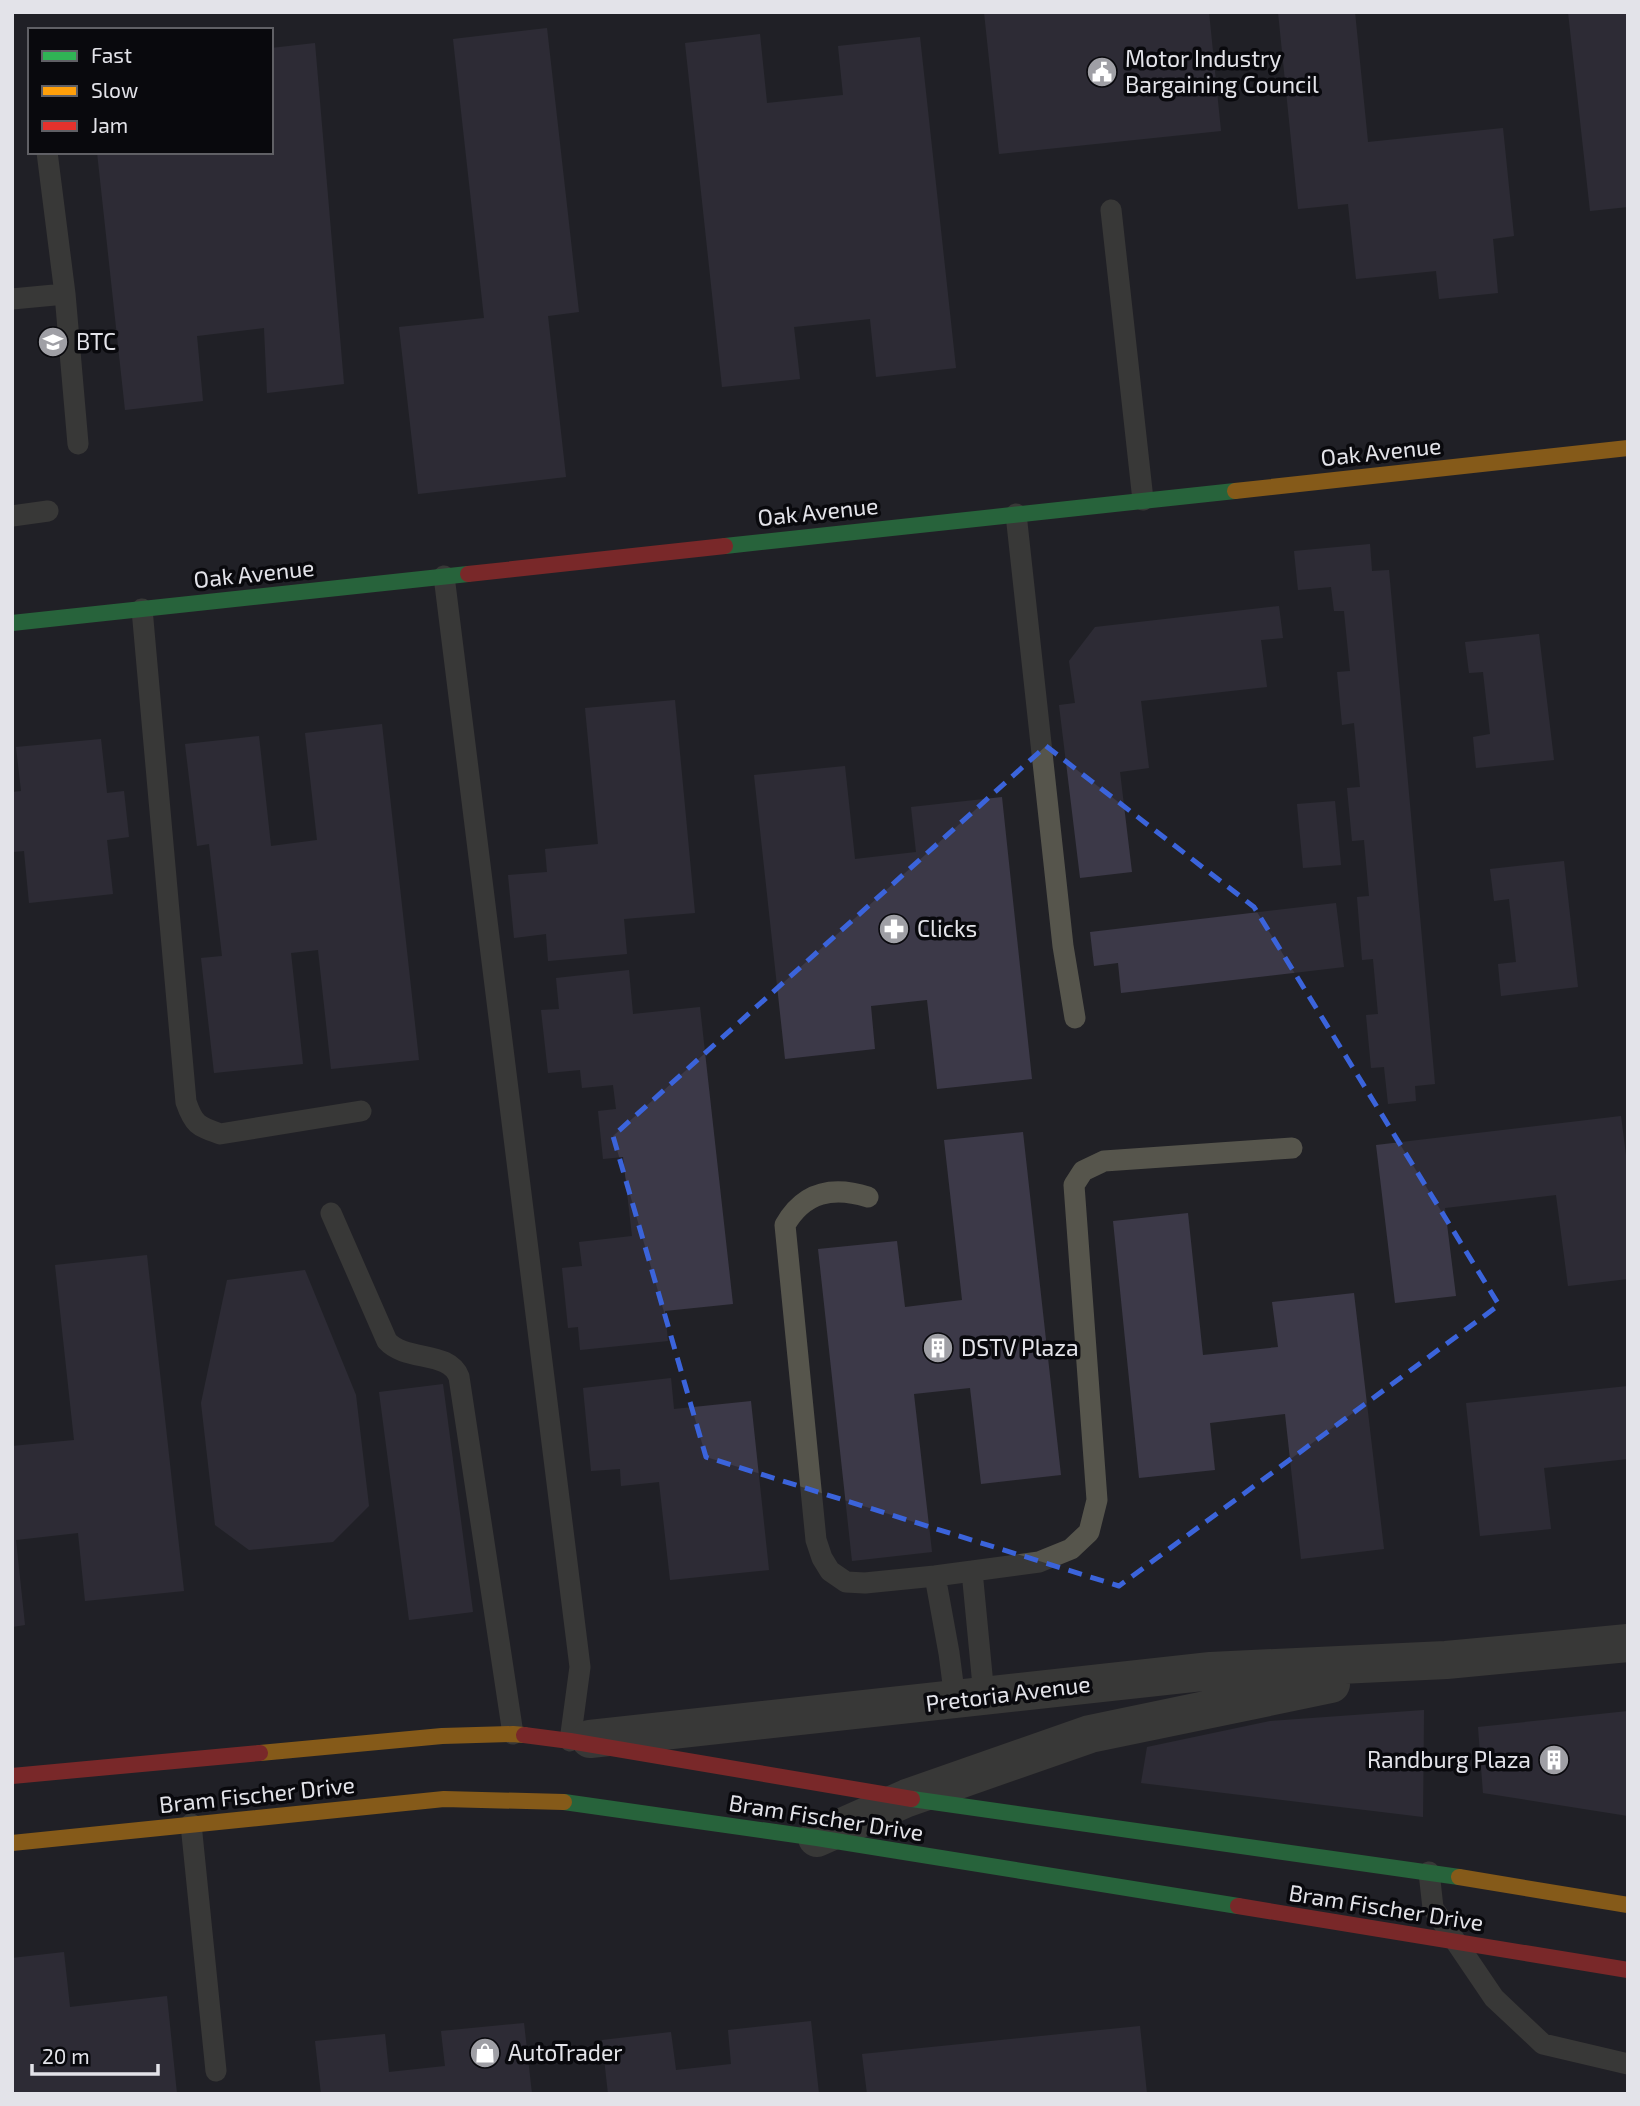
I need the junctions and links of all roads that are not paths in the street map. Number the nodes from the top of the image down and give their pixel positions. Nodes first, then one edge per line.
1 (47, 154) edge
2 (1111, 209) dead end
3 (65, 294) junction
4 (12, 299) edge
5 (78, 444) dead end
6 (1628, 448) edge
7 (1143, 500) junction
8 (48, 511) dead end
9 (1016, 514) junction
10 (12, 516) edge
11 (444, 576) junction
12 (142, 609) junction
13 (12, 623) edge
14 (1075, 1018) dead end
15 (361, 1111) dead end
16 (1292, 1148) dead end
17 (868, 1197) dead end
18 (331, 1213) dead end
19 (972, 1571) junction
20 (936, 1576) junction
21 (1628, 1643) edge
22 (1446, 1660) junction
23 (969, 1698) junction
24 (513, 1734) junction
25 (570, 1741) junction
26 (12, 1776) edge
27 (907, 1798) junction
28 (191, 1825) junction
29 (817, 1838) junction
30 (12, 1843) edge
31 (1429, 1871) junction
32 (1628, 1905) edge
33 (1457, 1943) junction
34 (1628, 1970) edge
35 (1628, 2064) edge
36 (216, 2071) dead end

1 - 3 lane
2 - 7 lane
3 - 4 lane
3 - 5 lane
6 - 7 main road, Oak Avenue
7 - 9 main road, Oak Avenue
8 - 10 lane
9 - 11 main road, Oak Avenue
9 - 14 lane
11 - 12 main road, Oak Avenue
11 - 25 lane
12 - 13 main road, Oak Avenue
12 - 15 lane
16 - 19 lane
17 - 20 lane
18 - 24 lane
19 - 20 lane
19 - 23 lane
20 - 23 lane
21 - 22 street, Pretoria Avenue
22 - 23 street, Pretoria Avenue
22 - 27 street, Pretoria Avenue
23 - 25 street, Pretoria Avenue
24 - 25 main road, Bram Fischer Drive
24 - 26 main road, Bram Fischer Drive
25 - 27 main road, Bram Fischer Drive
27 - 29 street, Pretoria Avenue
27 - 31 main road, Bram Fischer Drive
28 - 29 main road, Bram Fischer Drive
28 - 30 main road, Bram Fischer Drive
28 - 36 lane
29 - 33 main road, Bram Fischer Drive
31 - 32 main road, Bram Fischer Drive
31 - 33 lane
33 - 34 main road, Bram Fischer Drive
33 - 35 lane

